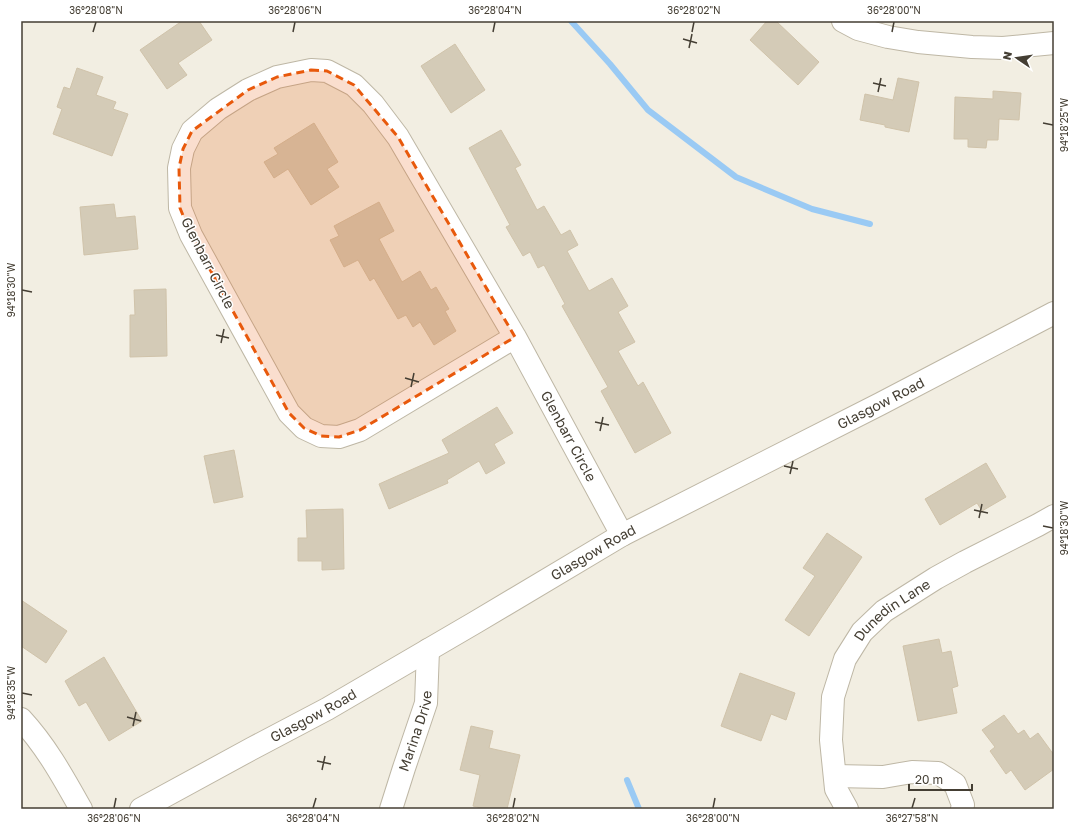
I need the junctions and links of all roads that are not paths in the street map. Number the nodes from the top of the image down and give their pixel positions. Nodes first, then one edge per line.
1 (843, 21) edge
2 (1054, 44) edge
3 (1054, 313) edge
4 (515, 337) junction
5 (1054, 516) edge
6 (622, 536) junction
7 (428, 650) junction
8 (21, 719) edge
9 (835, 776) junction
10 (81, 809) edge
11 (141, 809) edge
12 (391, 809) edge
13 (847, 809) edge
14 (962, 809) edge

1 - 2 street
3 - 6 street, Glasgow Road
4 - 4 street, Glenbarr Circle
4 - 6 street, Glenbarr Circle
5 - 9 street, Dunedin Lane
6 - 7 street, Glasgow Road
7 - 11 street, Glasgow Road
7 - 12 street, Marina Drive
8 - 10 street
9 - 13 street, Dunedin Lane
9 - 14 street

